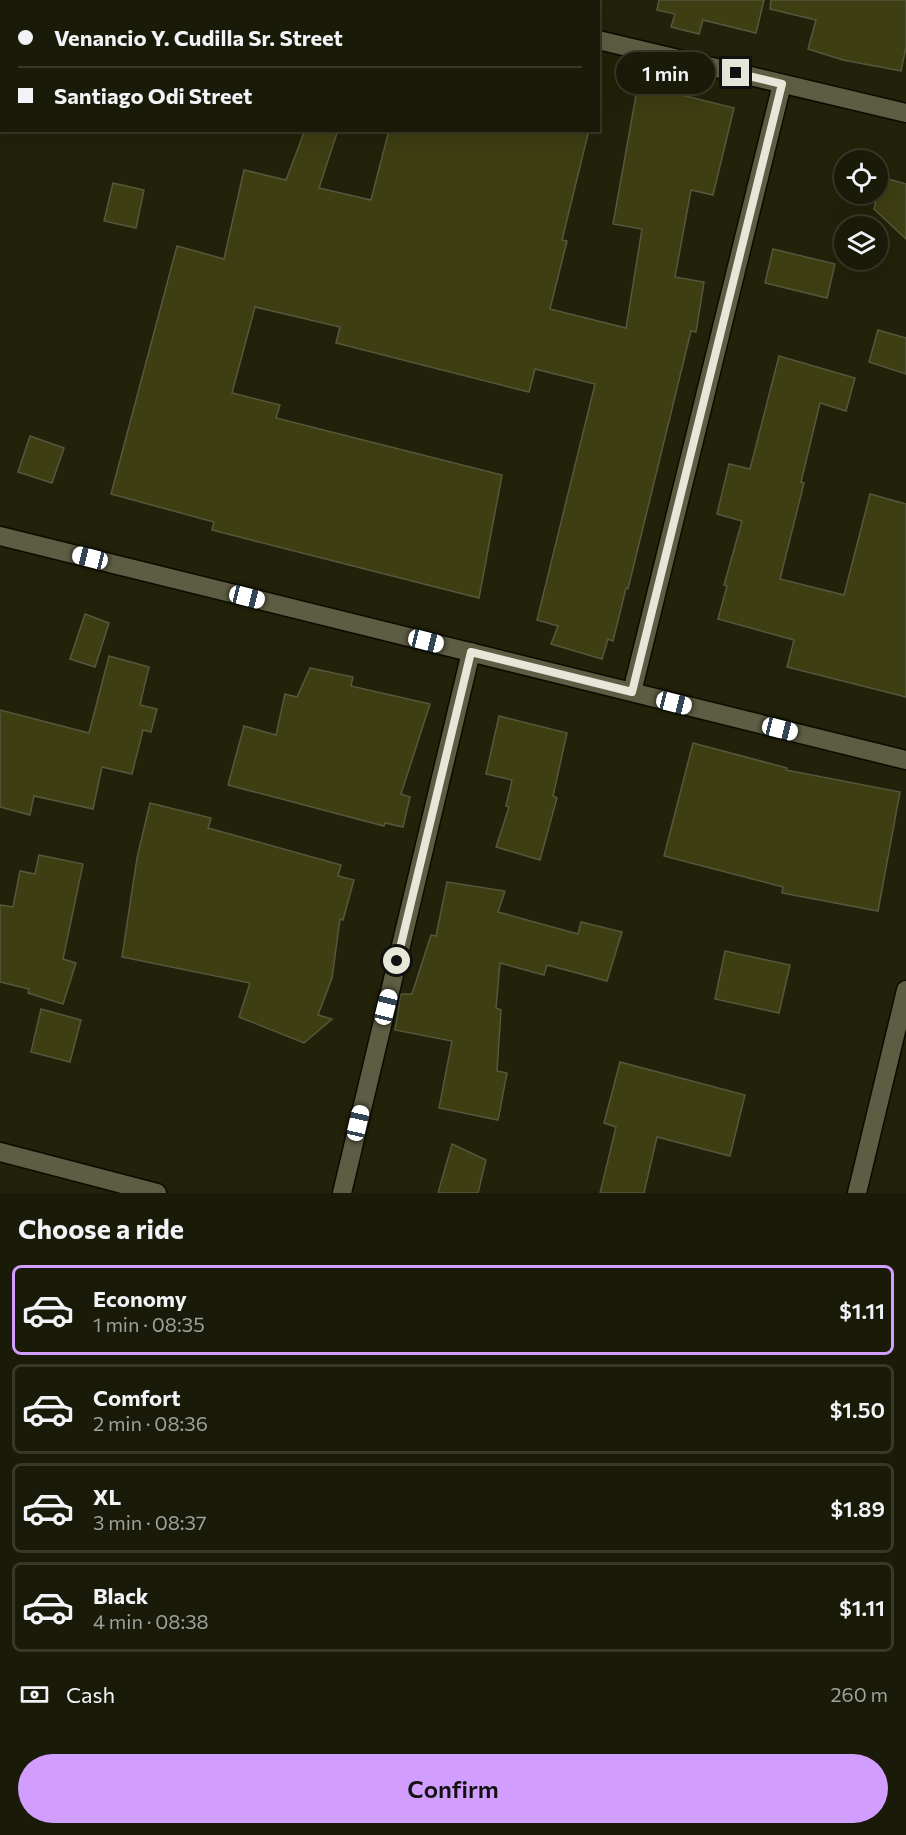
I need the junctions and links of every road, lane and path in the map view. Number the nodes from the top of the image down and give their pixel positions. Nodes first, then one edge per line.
1 (600, 40) edge
2 (782, 84) junction
3 (906, 113) edge
4 (0, 536) edge
5 (471, 652) junction
6 (632, 692) junction
7 (906, 760) edge
8 (906, 990) edge
9 (0, 1152) edge
10 (157, 1193) edge
11 (342, 1193) edge
12 (857, 1193) edge

1 - 2 street
2 - 3 street
2 - 6 street
4 - 5 street
5 - 6 street
5 - 11 street
6 - 7 street
8 - 12 street
9 - 10 street

